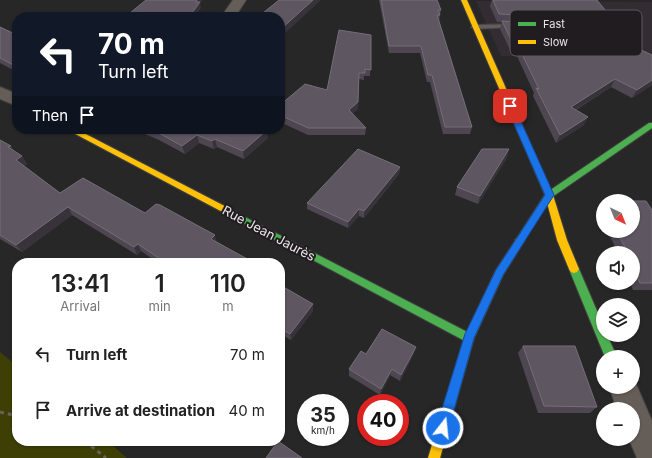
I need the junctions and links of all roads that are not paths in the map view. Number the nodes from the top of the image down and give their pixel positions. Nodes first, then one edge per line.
1 (240, 0) edge
2 (464, 0) edge
3 (232, 12) edge
4 (475, 26) junction
5 (510, 26) edge
6 (0, 92) edge
7 (12, 98) edge
8 (652, 125) edge
9 (84, 134) edge
10 (549, 195) junction
11 (469, 338) junction
12 (608, 350) edge
13 (640, 427) edge
14 (652, 457) edge
15 (434, 458) edge

1 - 3 street
2 - 4 street
4 - 5 lane
4 - 10 street
6 - 7 street
8 - 10 street
9 - 11 street, Rue Jean Jaurès
10 - 11 street
10 - 12 street
11 - 15 street
13 - 14 street

